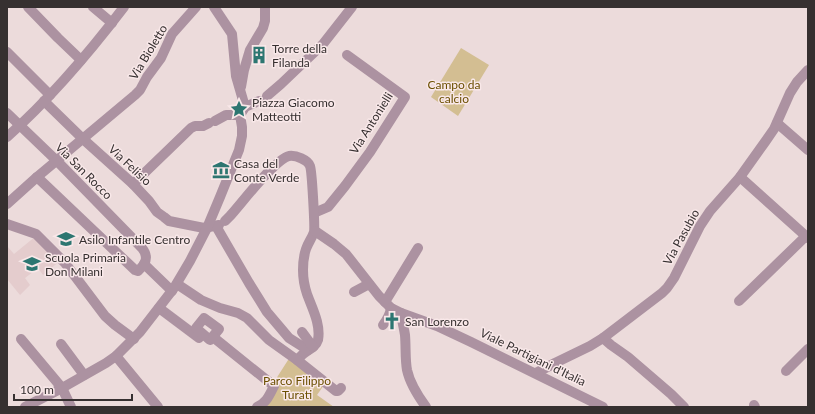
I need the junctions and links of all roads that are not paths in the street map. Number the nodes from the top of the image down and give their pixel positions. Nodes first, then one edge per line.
1 (28, 7) edge
2 (93, 7) edge
3 (124, 7) edge
4 (196, 7) edge
5 (214, 7) edge
6 (265, 7) edge
7 (352, 7) edge
8 (112, 23) junction
9 (7, 52) edge
10 (347, 55) dead end
11 (81, 60) junction
12 (808, 70) edge
13 (240, 91) junction
14 (47, 98) junction
15 (242, 111) junction
16 (7, 113) edge
17 (777, 123) junction
18 (20, 126) junction
19 (7, 137) edge
20 (83, 139) junction
21 (808, 150) edge
22 (57, 161) junction
23 (37, 177) junction
24 (740, 178) junction
25 (133, 184) junction
26 (7, 204) edge
27 (314, 213) junction
28 (7, 224) edge
29 (217, 225) junction
30 (314, 231) junction
31 (807, 237) edge
32 (418, 248) dead end
33 (144, 264) junction
34 (370, 284) junction
35 (174, 287) junction
36 (354, 292) dead end
37 (739, 301) dead end
38 (388, 305) junction
39 (159, 308) junction
40 (401, 314) junction
41 (382, 325) dead end
42 (302, 332) dead end
43 (213, 337) dead end
44 (603, 338) junction
45 (21, 339) dead end
46 (134, 339) junction
47 (200, 339) dead end
48 (60, 344) dead end
49 (311, 348) junction
50 (808, 349) edge
51 (116, 356) junction
52 (297, 360) junction
53 (786, 371) dead end
54 (536, 373) junction
55 (84, 376) junction
56 (62, 388) junction
57 (341, 388) dead end
58 (25, 407) edge
59 (71, 407) edge
60 (158, 407) edge
61 (257, 407) edge
62 (426, 407) edge
63 (604, 407) edge
64 (684, 407) edge

1 - 11 street
2 - 8 street
3 - 8 street
4 - 20 street, Via Bioletto
5 - 13 street
6 - 13 street
7 - 15 street
8 - 11 street
9 - 14 street, Via Felisio
10 - 27 street, Via Antonielli
11 - 14 street
12 - 17 street, Via Pasubio
13 - 15 street
14 - 18 street
14 - 20 street, Via Felisio
15 - 25 street
15 - 29 street
16 - 18 street, Via San Rocco
17 - 21 street
17 - 24 street, Via Pasubio
18 - 19 street
18 - 22 street, Via San Rocco
20 - 22 street, Via Bioletto
20 - 25 street, Via Felisio
22 - 23 street, Via Bioletto
22 - 33 street, Via San Rocco
23 - 26 street, Via Bioletto
23 - 33 street
24 - 31 street
24 - 44 street, Via Pasubio
25 - 29 street, Via Felisio
27 - 29 street
27 - 30 street
28 - 46 street
29 - 35 street
29 - 49 street
30 - 34 street, Viale Partigiani d'Italia
30 - 49 street
31 - 37 street
32 - 38 street
33 - 35 street
34 - 36 street
34 - 38 street, Viale Partigiani d'Italia
35 - 39 street
35 - 52 street
38 - 40 street, Viale Partigiani d'Italia
38 - 41 street
39 - 46 street
39 - 47 street
40 - 54 street, Viale Partigiani d'Italia
40 - 62 street
42 - 49 street
43 - 61 street
44 - 54 street, Via Pasubio
44 - 64 street
45 - 56 street
46 - 51 street
48 - 55 street
49 - 52 street
50 - 53 street
51 - 55 street
51 - 60 street
52 - 57 street
54 - 63 street, Viale Partigiani d'Italia
55 - 56 street
56 - 58 street
56 - 59 street

